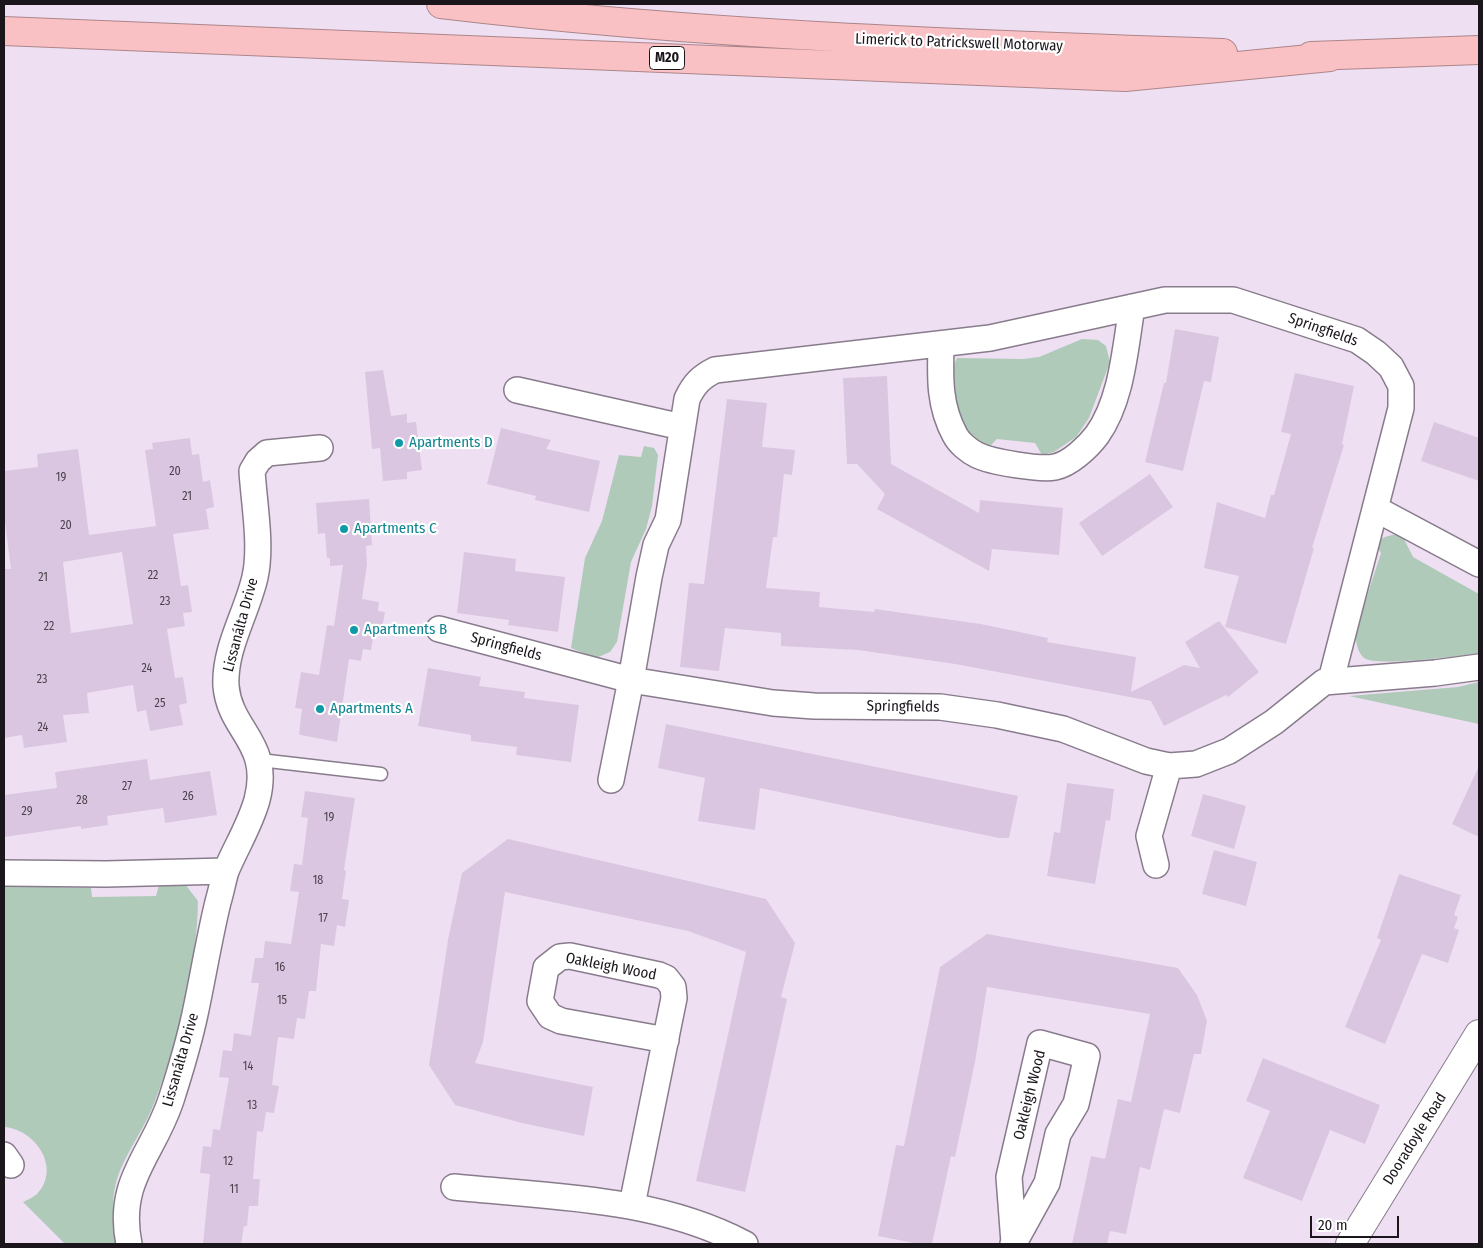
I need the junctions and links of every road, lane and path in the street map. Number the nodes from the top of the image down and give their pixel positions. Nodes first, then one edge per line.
1 (440, 4) edge
2 (4, 31) edge
3 (1479, 50) edge
4 (1330, 57) junction
5 (1132, 307) junction
6 (941, 346) junction
7 (516, 390) dead end
8 (682, 427) junction
9 (320, 448) dead end
10 (1376, 509) junction
11 (1479, 564) edge
12 (439, 629) dead end
13 (1479, 667) edge
14 (631, 680) junction
15 (1331, 680) junction
16 (260, 760) junction
17 (1169, 766) junction
18 (381, 774) dead end
19 (611, 780) dead end
20 (1156, 865) dead end
21 (226, 871) junction
22 (4, 873) edge
23 (1479, 1034) edge
24 (666, 1040) junction
25 (454, 1187) dead end
26 (632, 1205) junction
27 (721, 1238) edge
28 (129, 1244) edge
29 (745, 1244) edge
30 (1014, 1244) edge
31 (1350, 1244) edge

1 - 4 highway, Limerick to Patrickswell Motorway / M20
2 - 4 highway, M20
3 - 4 highway, Limerick to Patrickswell Motorway / M20
5 - 6 street, Springfields
5 - 6 street
5 - 10 street, Springfields
6 - 8 street, Springfields
7 - 8 street
8 - 14 street, Springfields
9 - 16 street, Lissanálta Drive
10 - 11 street
10 - 15 street, Springfields
12 - 14 street, Springfields
13 - 15 street, Springfields
14 - 17 street, Springfields
14 - 19 street, Springfields
15 - 17 street, Springfields
16 - 18 lane
16 - 21 street, Lissanálta Drive
17 - 20 street
21 - 22 street
21 - 28 street, Lissanálta Drive
23 - 31 street, Dooradoyle Road
24 - 24 street, Oakleigh Wood
24 - 26 street, Oakleigh Wood
25 - 26 street
26 - 27 street
27 - 29 street
30 - 30 street, Oakleigh Wood

